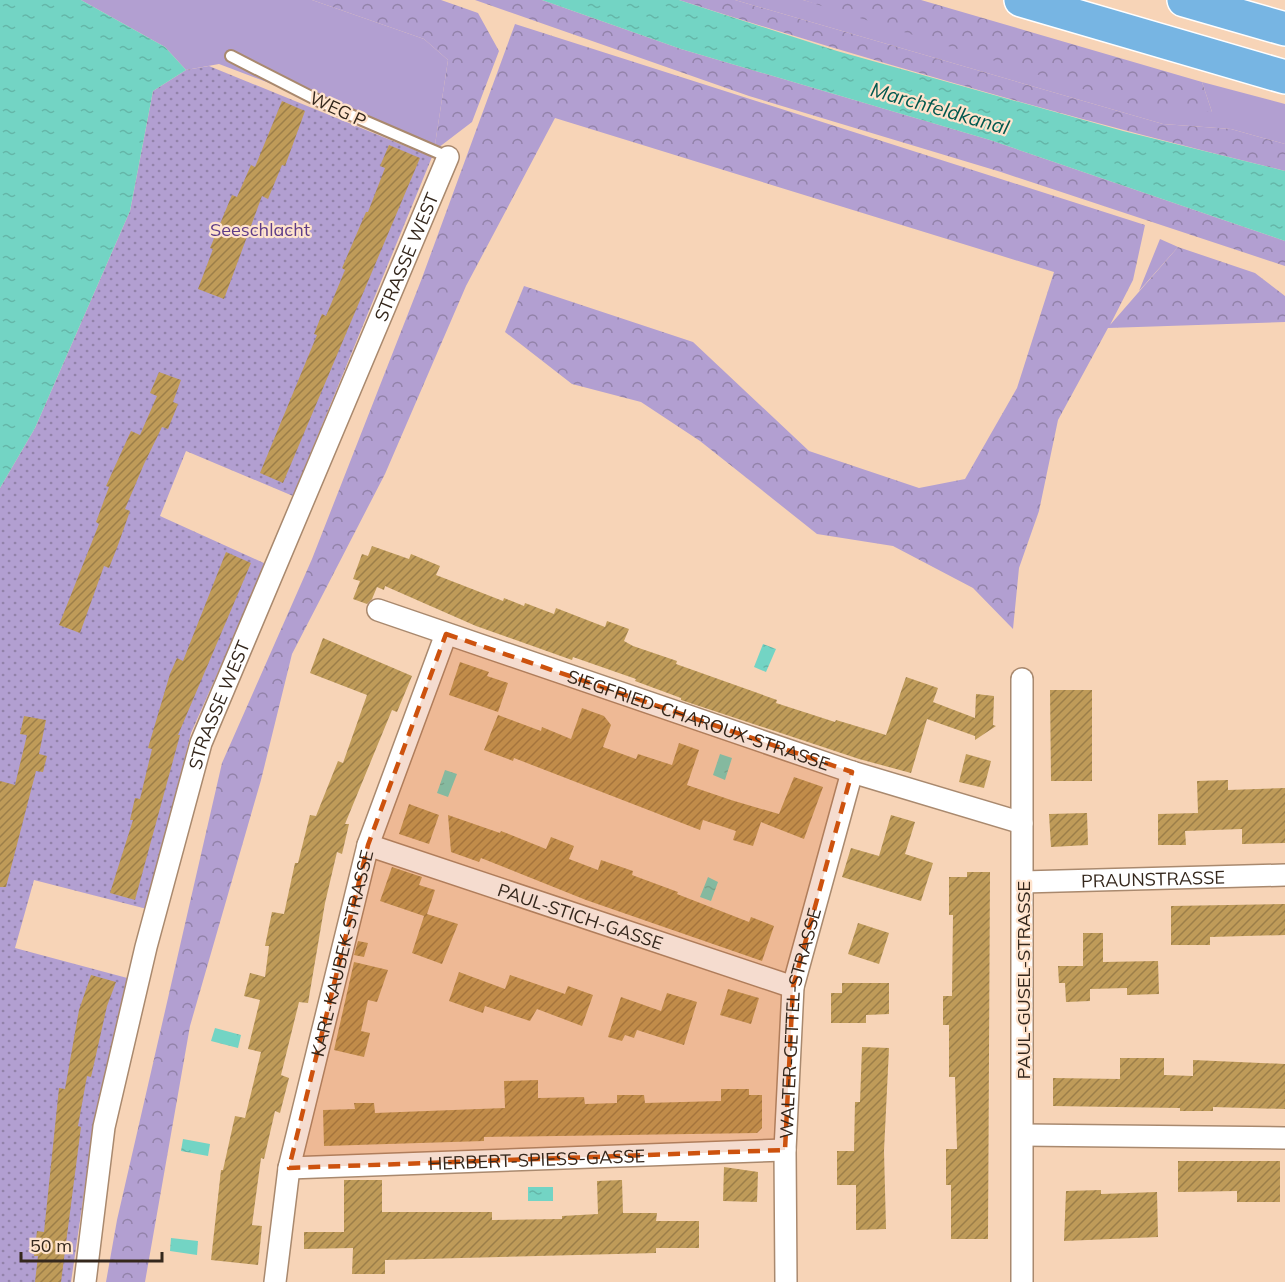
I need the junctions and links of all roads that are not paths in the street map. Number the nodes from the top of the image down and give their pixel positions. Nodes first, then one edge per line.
1 (1021, 0) edge
2 (1184, 0) edge
3 (1285, 29) edge
4 (231, 56) dead end
5 (1285, 77) edge
6 (448, 157) joint
7 (378, 610) dead end
8 (446, 634) junction
9 (1022, 679) dead end
10 (852, 772) junction
11 (1022, 823) junction
12 (368, 845) junction
13 (1285, 875) edge
14 (1023, 882) junction
15 (793, 987) junction
16 (1023, 1135) junction
17 (1285, 1138) edge
18 (785, 1150) junction
19 (289, 1168) junction
20 (85, 1282) edge
21 (275, 1282) edge
22 (786, 1282) edge
23 (1022, 1282) edge

1 - 5 highway
2 - 3 highway
4 - 6 lane, WEG P
6 - 20 street, STRASSE WEST
7 - 8 street, SIEGFRIED-CHAROUX-STRASSE
8 - 10 street, SIEGFRIED-CHAROUX-STRASSE
8 - 12 street, KARL-KAUBEK-STRASSE
9 - 11 street, PAUL-GUSEL-STRASSE
10 - 11 street, SIEGFRIED-CHAROUX-STRASSE
10 - 15 street, WALTER-GETTEL-STRASSE
11 - 14 street, PAUL-GUSEL-STRASSE
12 - 15 street, PAUL-STICH-GASSE
12 - 19 street, KARL-KAUBEK-STRASSE
13 - 14 street, PRAUNSTRASSE
14 - 16 street, PAUL-GUSEL-STRASSE
15 - 18 street, WALTER-GETTEL-STRASSE
16 - 17 street
16 - 23 street, PAUL-GUSEL-STRASSE
18 - 19 street, HERBERT-SPIESS-GASSE
18 - 22 street, WALTER-GETTEL-STRASSE
19 - 21 street, KARL-KAUBEK-STRASSE

